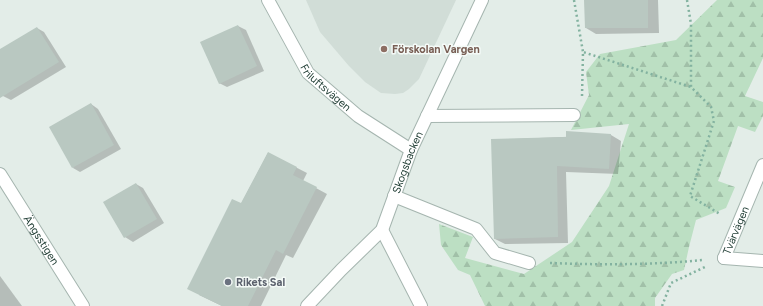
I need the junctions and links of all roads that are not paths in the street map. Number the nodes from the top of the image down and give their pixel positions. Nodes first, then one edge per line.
1 (268, 0) edge
2 (482, 0) edge
3 (574, 115) road end
4 (427, 116) junction
5 (411, 150) junction
6 (763, 165) edge
7 (0, 174) edge
8 (394, 196) junction
9 (382, 230) junction
10 (763, 261) edge
11 (529, 263) road end
12 (83, 306) edge
13 (307, 306) edge
14 (420, 306) edge

1 - 5 street, Friluftsvägen
2 - 4 street, Skogsbacken
3 - 4 street
4 - 5 street, Skogsbacken
5 - 8 street, Skogsbacken
6 - 10 street, Tvärvägen
7 - 12 street, Ängsstigen
8 - 9 street, Skogsbacken
8 - 11 street
9 - 13 street, Skogsbacken
9 - 14 street

